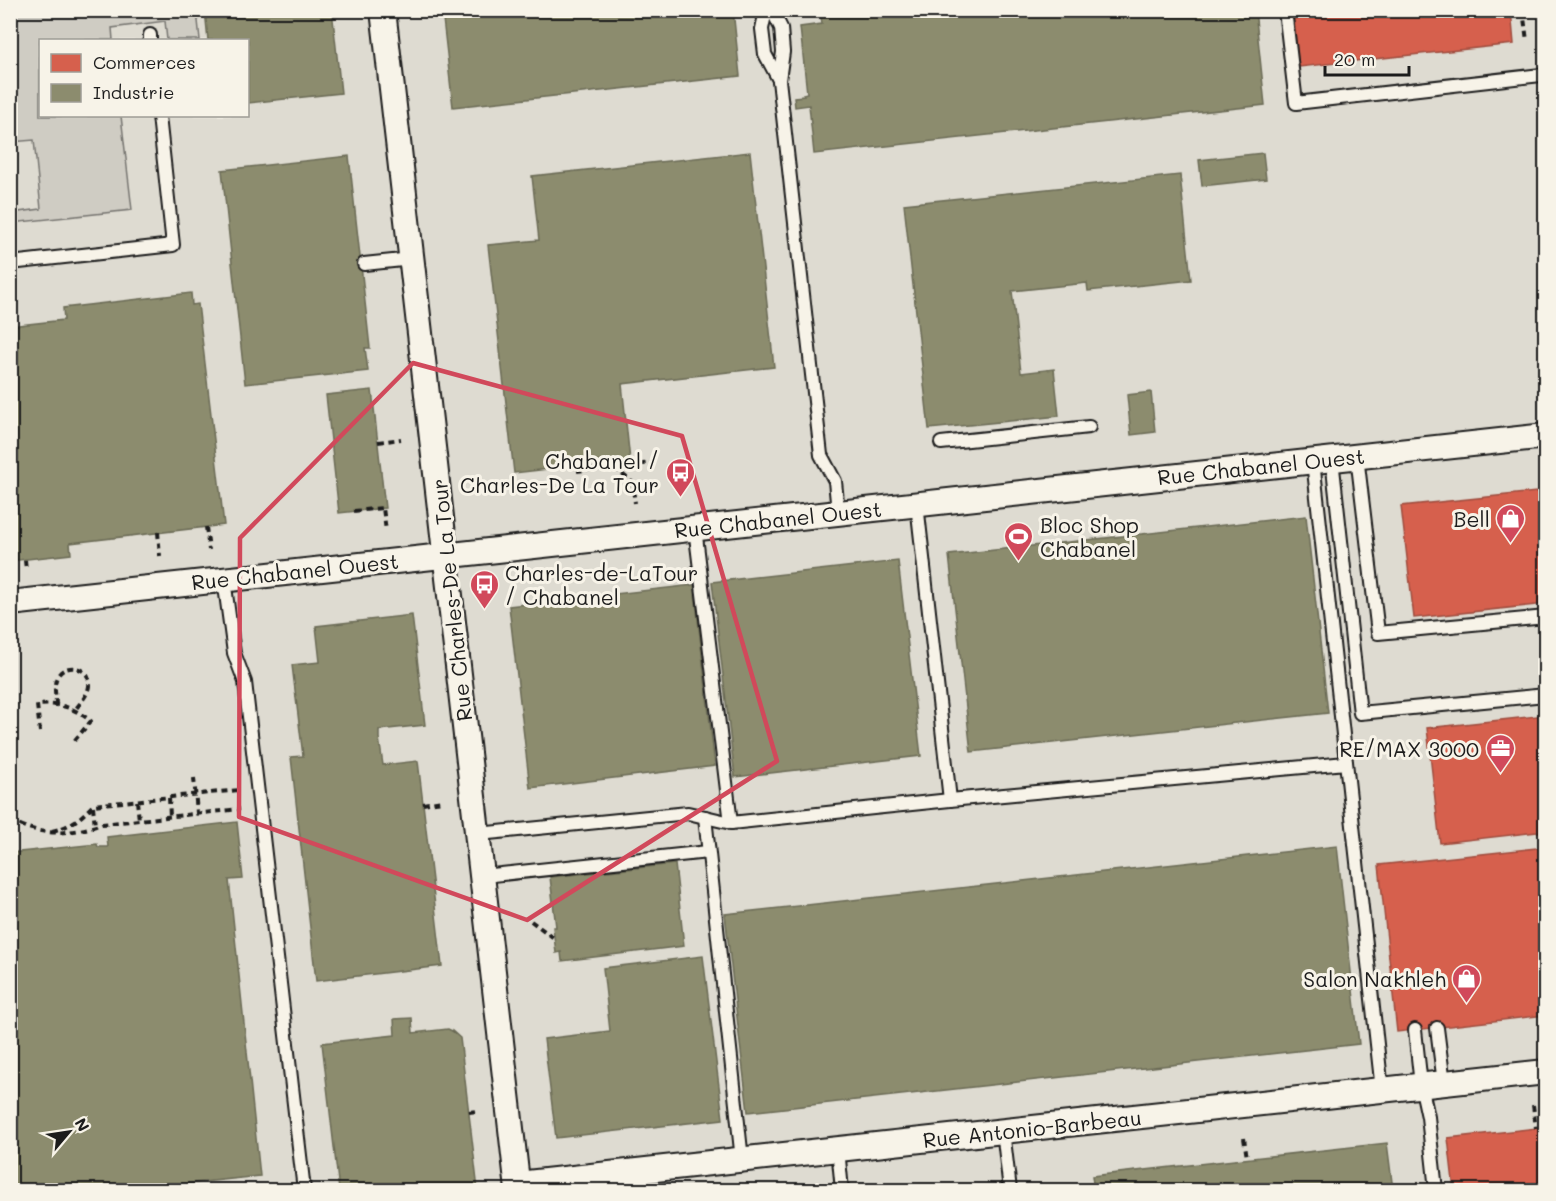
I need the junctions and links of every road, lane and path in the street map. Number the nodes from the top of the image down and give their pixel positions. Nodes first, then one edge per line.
1 (383, 10) edge
2 (766, 10) edge
3 (772, 10) edge
4 (1285, 10) edge
5 (1523, 10) edge
6 (1527, 41) dead end
7 (1545, 72) edge
8 (779, 80) junction
9 (1543, 93) dead end
10 (1545, 116) edge
11 (159, 117) edge
12 (412, 259) junction
13 (10, 263) edge
14 (364, 264) dead end
15 (1089, 428) dead end
16 (1545, 436) edge
17 (402, 439) dead end
18 (378, 442) dead end
19 (940, 443) dead end
20 (1358, 456) junction
21 (1322, 460) junction
22 (606, 461) dead end
23 (652, 463) dead end
24 (614, 467) junction
25 (577, 471) dead end
26 (634, 503) dead end
27 (917, 504) junction
28 (354, 511) dead end
29 (838, 513) junction
30 (1017, 526) dead end
31 (206, 527) dead end
32 (695, 528) junction
33 (386, 531) dead end
34 (158, 532) dead end
35 (1020, 548) dead end
36 (208, 550) dead end
37 (446, 555) junction
38 (160, 556) dead end
39 (25, 560) dead end
40 (26, 570) dead end
41 (224, 579) junction
42 (10, 603) edge
43 (1545, 617) edge
44 (1545, 695) edge
45 (56, 705) junction
46 (75, 710) junction
47 (1360, 713) junction
48 (1341, 715) junction
49 (40, 732) dead end
50 (75, 741) dead end
51 (1346, 763) junction
52 (194, 778) dead end
53 (240, 790) dead end
54 (196, 795) junction
55 (169, 798) junction
56 (950, 800) junction
57 (137, 801) junction
58 (442, 801) dead end
59 (423, 804) dead end
60 (93, 805) junction
61 (242, 809) dead end
62 (197, 813) junction
63 (170, 816) junction
64 (705, 817) junction
65 (10, 820) edge
66 (139, 820) junction
67 (731, 823) junction
68 (95, 826) junction
69 (48, 832) junction
70 (478, 834) junction
71 (708, 852) junction
72 (483, 876) junction
73 (531, 921) dead end
74 (554, 938) dead end
75 (1437, 1028) dead end
76 (1415, 1030) dead end
77 (1545, 1072) edge
78 (1433, 1084) junction
79 (1382, 1090) junction
80 (1533, 1105) dead end
81 (477, 1111) dead end
82 (469, 1113) dead end
83 (1536, 1128) dead end
84 (1003, 1131) junction
85 (1244, 1138) dead end
86 (838, 1149) junction
87 (1247, 1158) dead end
88 (742, 1160) junction
89 (518, 1187) edge
90 (304, 1191) edge
91 (842, 1191) edge
92 (1010, 1191) edge
93 (1436, 1191) edge

1 - 12 street, Rue Charles-De La Tour
2 - 8 lane
3 - 8 lane
4 - 7 lane
5 - 6 path
8 - 29 lane
9 - 10 path
11 - 13 lane
12 - 14 lane
12 - 37 street, Rue Charles-De La Tour
15 - 19 lane
16 - 20 street, Rue Chabanel Ouest
17 - 18 path
20 - 21 street, Rue Chabanel Ouest
20 - 43 lane
21 - 27 street, Rue Chabanel Ouest
21 - 47 lane
21 - 48 lane
22 - 24 path
23 - 24 path
24 - 25 path
24 - 26 path
27 - 29 street, Rue Chabanel Ouest
27 - 56 lane
28 - 33 path
29 - 32 street, Rue Chabanel Ouest
30 - 35 path
31 - 36 path
32 - 37 street, Rue Chabanel Ouest
32 - 67 lane
34 - 38 path
37 - 41 street, Rue Chabanel Ouest
37 - 70 street, Rue Charles-De La Tour
39 - 40 path
41 - 42 street, Rue Chabanel Ouest
41 - 90 lane
44 - 47 lane
45 - 46 path
45 - 46 path
45 - 49 path
46 - 50 path
47 - 48 lane
48 - 51 lane
51 - 56 lane
51 - 79 lane
52 - 54 path
53 - 54 path
54 - 55 path
54 - 62 path
55 - 57 path
55 - 63 path
56 - 67 lane
57 - 60 path
57 - 66 path
58 - 59 path
60 - 68 path
60 - 69 path
61 - 62 path
62 - 63 path
63 - 66 path
64 - 67 lane
64 - 70 lane
64 - 71 lane
65 - 69 path
66 - 68 path
68 - 69 path
70 - 72 street, Rue Charles-De La Tour
71 - 72 lane
71 - 88 lane
72 - 89 street, Rue Charles-De La Tour
73 - 74 path
75 - 78 lane
76 - 78 lane
77 - 78 street, Rue Antonio-Barbeau
78 - 79 street, Rue Antonio-Barbeau
78 - 93 lane
79 - 84 street, Rue Antonio-Barbeau
80 - 83 path
81 - 82 path
84 - 86 street, Rue Antonio-Barbeau
84 - 92 lane
85 - 87 path
86 - 88 street, Rue Antonio-Barbeau
86 - 91 lane
88 - 89 street, Rue Antonio-Barbeau

